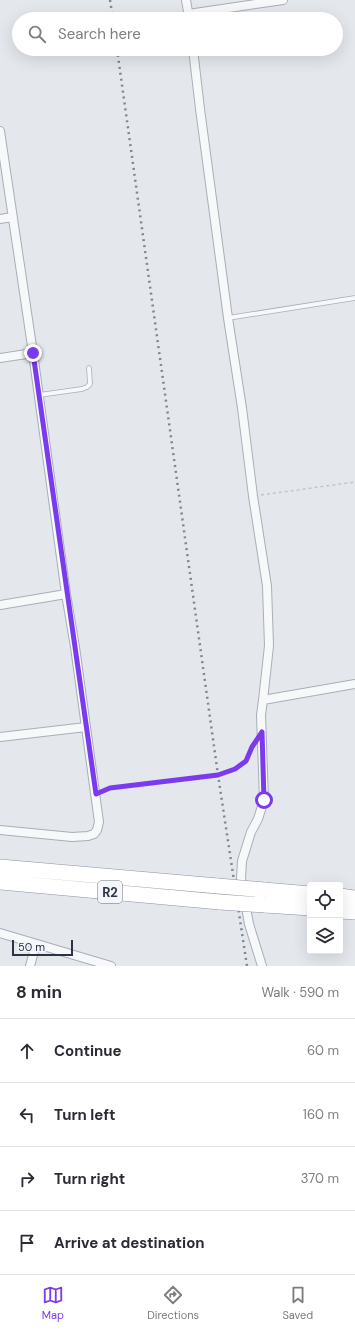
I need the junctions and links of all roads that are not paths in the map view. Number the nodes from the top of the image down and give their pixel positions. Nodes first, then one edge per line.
1 (186, 0) edge
2 (283, 0) edge
3 (188, 12) edge
4 (217, 12) edge
5 (194, 56) edge
6 (0, 131) edge
7 (12, 217) junction
8 (0, 218) edge
9 (355, 298) edge
10 (228, 318) junction
11 (33, 353) junction
12 (0, 358) edge
13 (89, 368) dead end
14 (39, 395) junction
15 (66, 594) junction
16 (0, 605) edge
17 (355, 684) edge
18 (263, 700) junction
19 (86, 727) junction
20 (0, 737) edge
21 (0, 830) edge
22 (0, 867) edge
23 (0, 882) edge
24 (307, 894) edge
25 (343, 896) edge
26 (355, 898) edge
27 (307, 908) edge
28 (343, 911) edge
29 (355, 912) edge
30 (0, 933) edge
31 (36, 944) junction
32 (30, 966) edge
33 (111, 966) edge
34 (262, 966) edge

1 - 3 street
2 - 4 street
5 - 10 street
6 - 7 street
7 - 8 street
7 - 11 street
9 - 10 lane
10 - 18 street
11 - 12 street
11 - 14 street
13 - 14 lane
14 - 15 street
15 - 16 street
15 - 19 street
17 - 18 street
18 - 34 street
19 - 20 street
19 - 21 street
22 - 24 highway, R2, bridge
23 - 27 highway, R2, bridge
25 - 26 highway
28 - 29 highway
30 - 31 street
31 - 32 street
31 - 33 street

